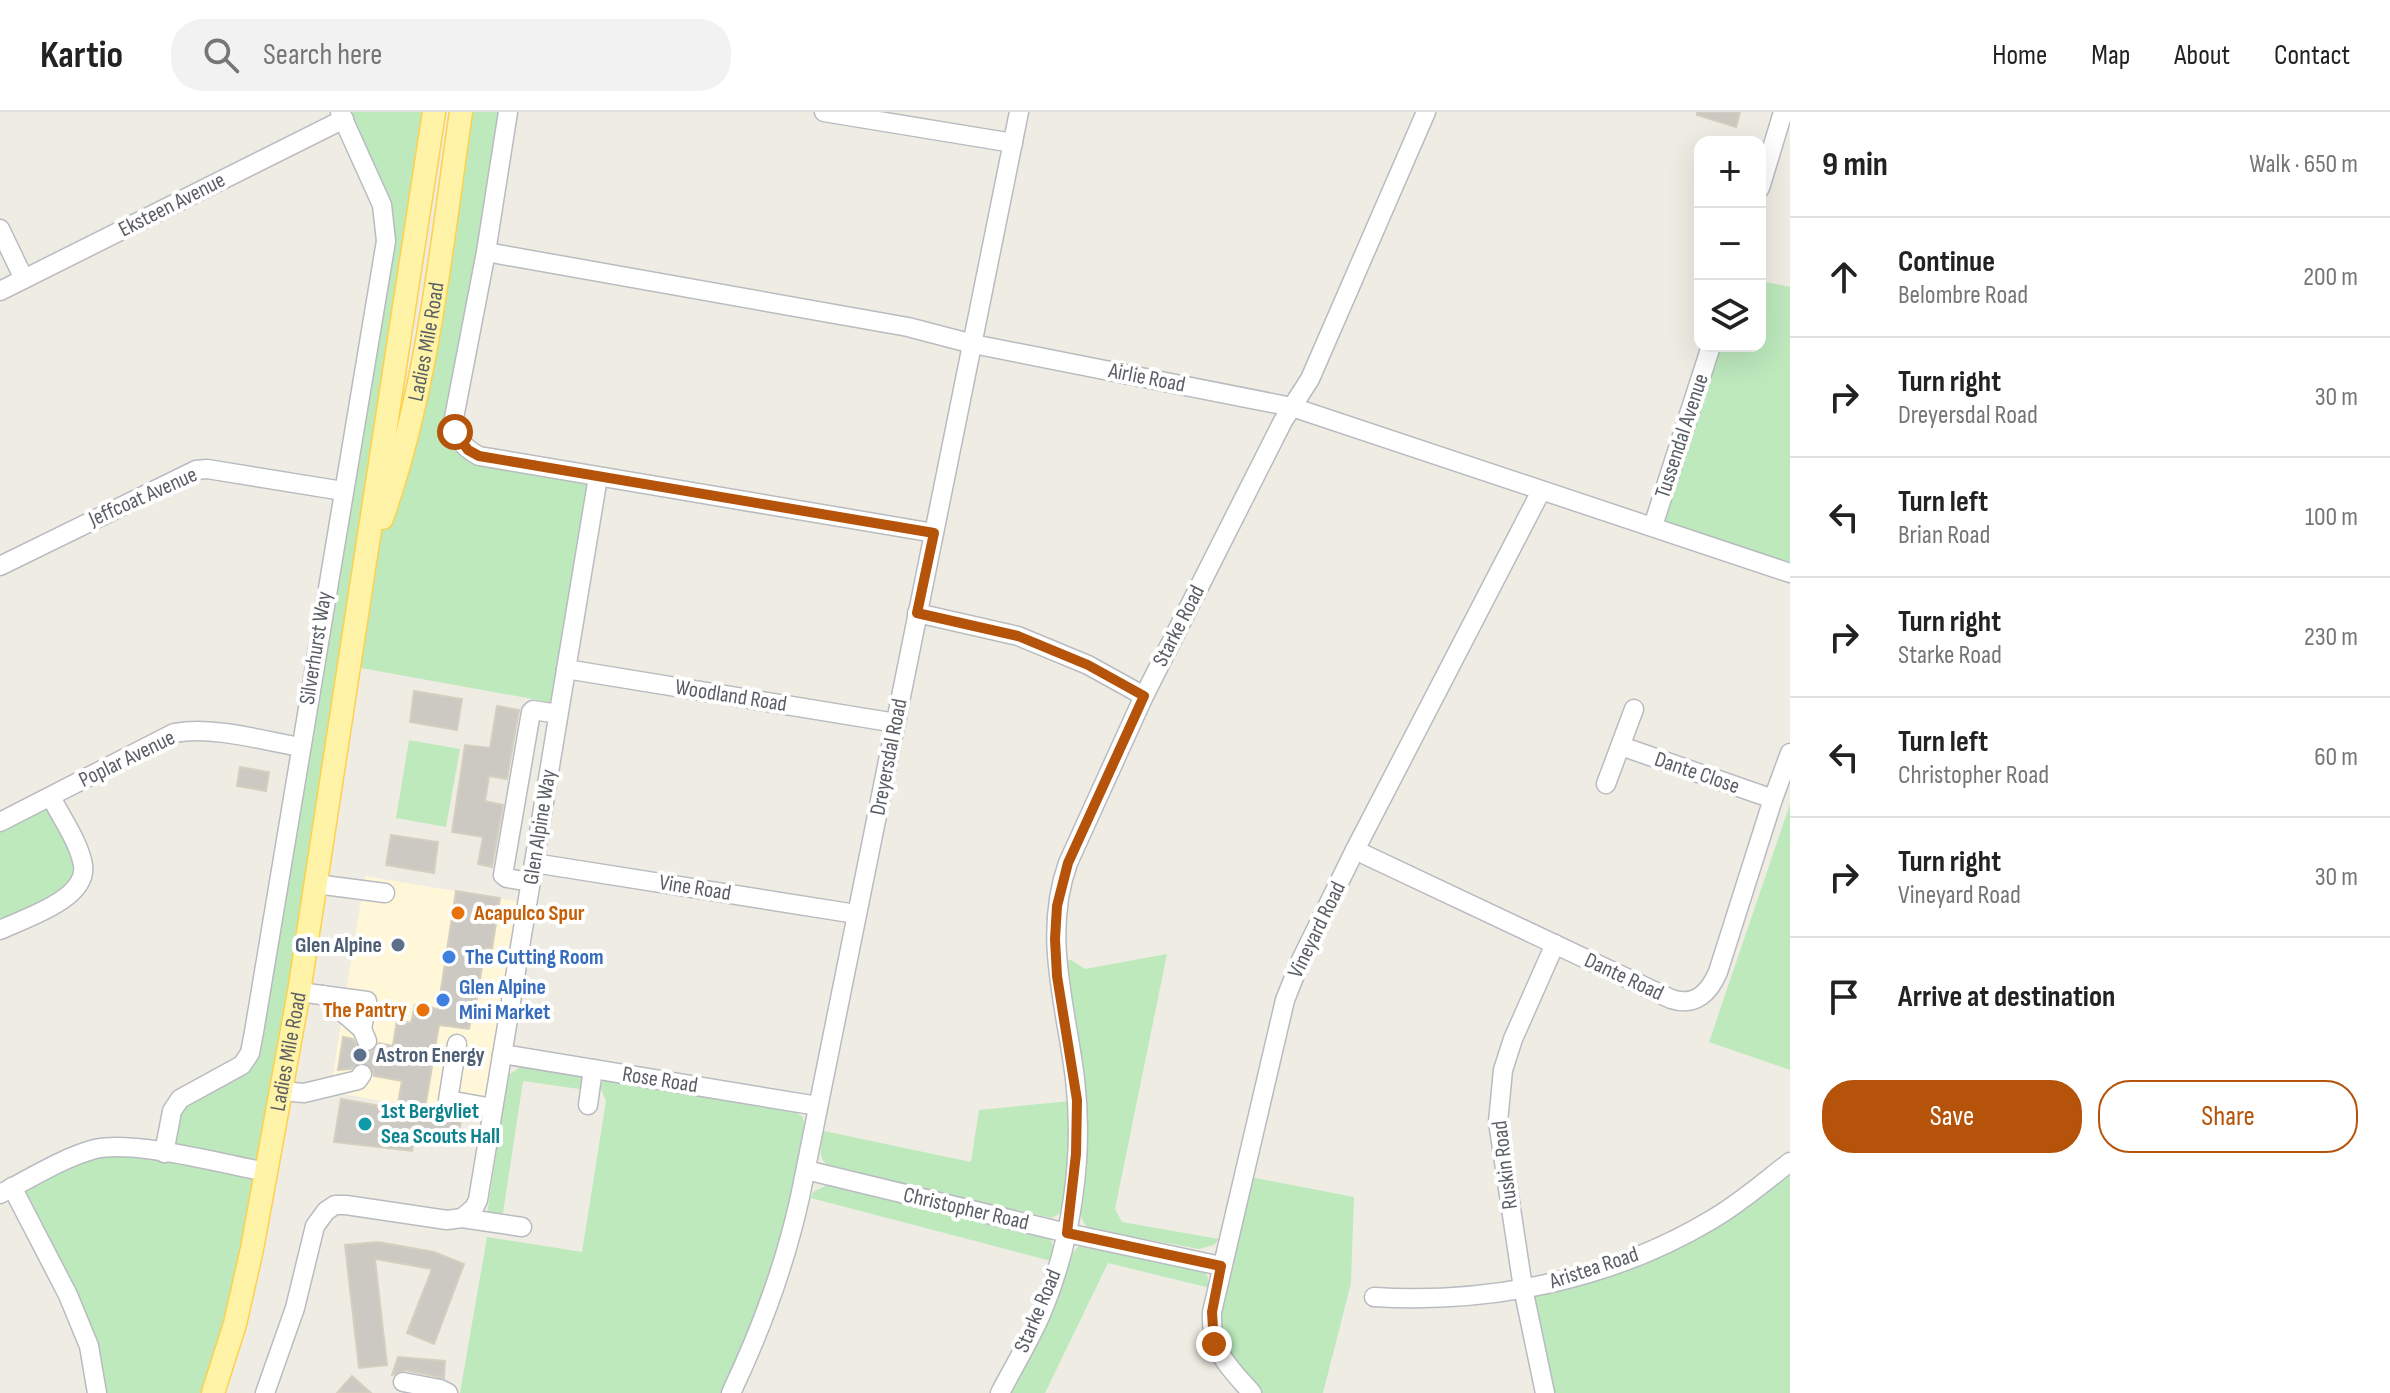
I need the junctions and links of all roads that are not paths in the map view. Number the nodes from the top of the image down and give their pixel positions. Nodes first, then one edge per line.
1 (434, 112) edge
2 (461, 112) edge
3 (508, 112) edge
4 (824, 112) edge
5 (1019, 112) edge
6 (1426, 112) edge
7 (1783, 112) edge
8 (1790, 115) edge
9 (342, 116) edge
10 (1013, 143) junction
11 (1766, 168) edge
12 (0, 229) edge
13 (486, 252) junction
14 (24, 279) junction
15 (0, 291) edge
16 (973, 344) junction
17 (1709, 352) edge
18 (1292, 407) junction
19 (598, 477) junction
20 (343, 491) junction
21 (1541, 491) junction
22 (1653, 526) junction
23 (934, 533) junction
24 (366, 564) junction
25 (0, 566) edge
26 (1790, 573) edge
27 (917, 613) junction
28 (566, 669) junction
29 (1144, 696) junction
30 (1634, 709) dead end
31 (558, 714) junction
32 (896, 723) junction
33 (1621, 746) junction
34 (300, 747) junction
35 (1790, 753) edge
36 (1606, 784) dead end
37 (51, 797) junction
38 (1773, 799) junction
39 (0, 822) edge
40 (1355, 850) junction
41 (534, 863) junction
42 (530, 882) junction
43 (316, 884) junction
44 (385, 893) dead end
45 (856, 914) junction
46 (0, 930) edge
47 (1555, 944) junction
48 (299, 992) junction
49 (364, 1035) tunnel mouth
50 (457, 1044) dead end
51 (502, 1054) junction
52 (593, 1069) junction
53 (362, 1074) dead end
54 (282, 1091) junction
55 (588, 1105) dead end
56 (818, 1106) junction
57 (493, 1108) junction
58 (164, 1153) junction
59 (1790, 1162) edge
60 (806, 1170) junction
61 (267, 1172) junction
62 (6, 1190) edge
63 (462, 1218) junction
64 (522, 1227) dead end
65 (1067, 1233) junction
66 (1221, 1266) junction
67 (1523, 1288) junction
68 (1374, 1297) dead end
69 (403, 1382) dead end
70 (97, 1393) edge
71 (213, 1393) edge
72 (265, 1393) edge
73 (448, 1393) edge
74 (731, 1393) edge
75 (1000, 1393) edge
76 (1252, 1393) edge
77 (1545, 1393) edge

1 - 24 main road, Ladies Mile Road
2 - 24 main road, Ladies Mile Road
3 - 13 street
4 - 10 street
5 - 10 street, Dreyersdal Road
6 - 18 street, Starke Road
7 - 8 street
7 - 11 street
9 - 14 street, Eksteen Avenue
9 - 20 street, Silverhurst Way
10 - 16 street, Dreyersdal Road
12 - 14 street
13 - 16 street, Airlie Road
13 - 19 street
14 - 15 street, Eksteen Avenue
16 - 18 street, Airlie Road
16 - 23 street, Dreyersdal Road
17 - 22 street, Tussendal Avenue
18 - 21 street, Airlie Road
18 - 29 street, Starke Road
19 - 23 street
19 - 28 street, Glen Alpine Way
20 - 25 street, Jeffcoat Avenue
20 - 34 street, Silverhurst Way
21 - 22 street, Airlie Road
21 - 40 street, Vineyard Road
22 - 26 street, Airlie Road
23 - 27 street, Dreyersdal Road
24 - 43 main road, Ladies Mile Road
27 - 29 street
27 - 32 street, Dreyersdal Road
28 - 31 street, Glen Alpine Way
28 - 32 street, Woodland Road
29 - 65 street, Starke Road
30 - 33 street
31 - 41 street, Glen Alpine Way
31 - 42 street
32 - 45 street, Dreyersdal Road
33 - 36 street
33 - 38 street, Dante Close
34 - 37 street, Poplar Avenue
34 - 58 street, Silverhurst Way
35 - 38 street, Dante Road
37 - 39 street, Poplar Avenue
37 - 46 street, Poplar Avenue
38 - 47 street, Dante Road
40 - 47 street, Dante Road
40 - 66 street, Vineyard Road
41 - 42 street, Glen Alpine Way
41 - 45 street, Vine Road
42 - 51 street, Glen Alpine Way
43 - 44 street
43 - 48 main road, Ladies Mile Road
45 - 56 street, Dreyersdal Road
47 - 67 street, Ruskin Road
48 - 49 street
48 - 54 main road, Ladies Mile Road
50 - 57 street
51 - 52 street, Rose Road
51 - 57 street, Glen Alpine Way
52 - 55 street
52 - 56 street, Rose Road
53 - 54 street
54 - 61 main road, Ladies Mile Road
56 - 60 street, Dreyersdal Road
57 - 63 street, Glen Alpine Way
58 - 61 street
58 - 62 street
59 - 67 street, Aristea Road
60 - 65 street, Christopher Road
60 - 74 street, Dreyersdal Road
61 - 71 main road, Ladies Mile Road
62 - 70 street
63 - 64 street
63 - 72 street
65 - 66 street, Christopher Road
65 - 75 street, Starke Road
66 - 76 street, Vineyard Road
67 - 68 street, Aristea Road
67 - 77 street, Ruskin Road
69 - 73 street

